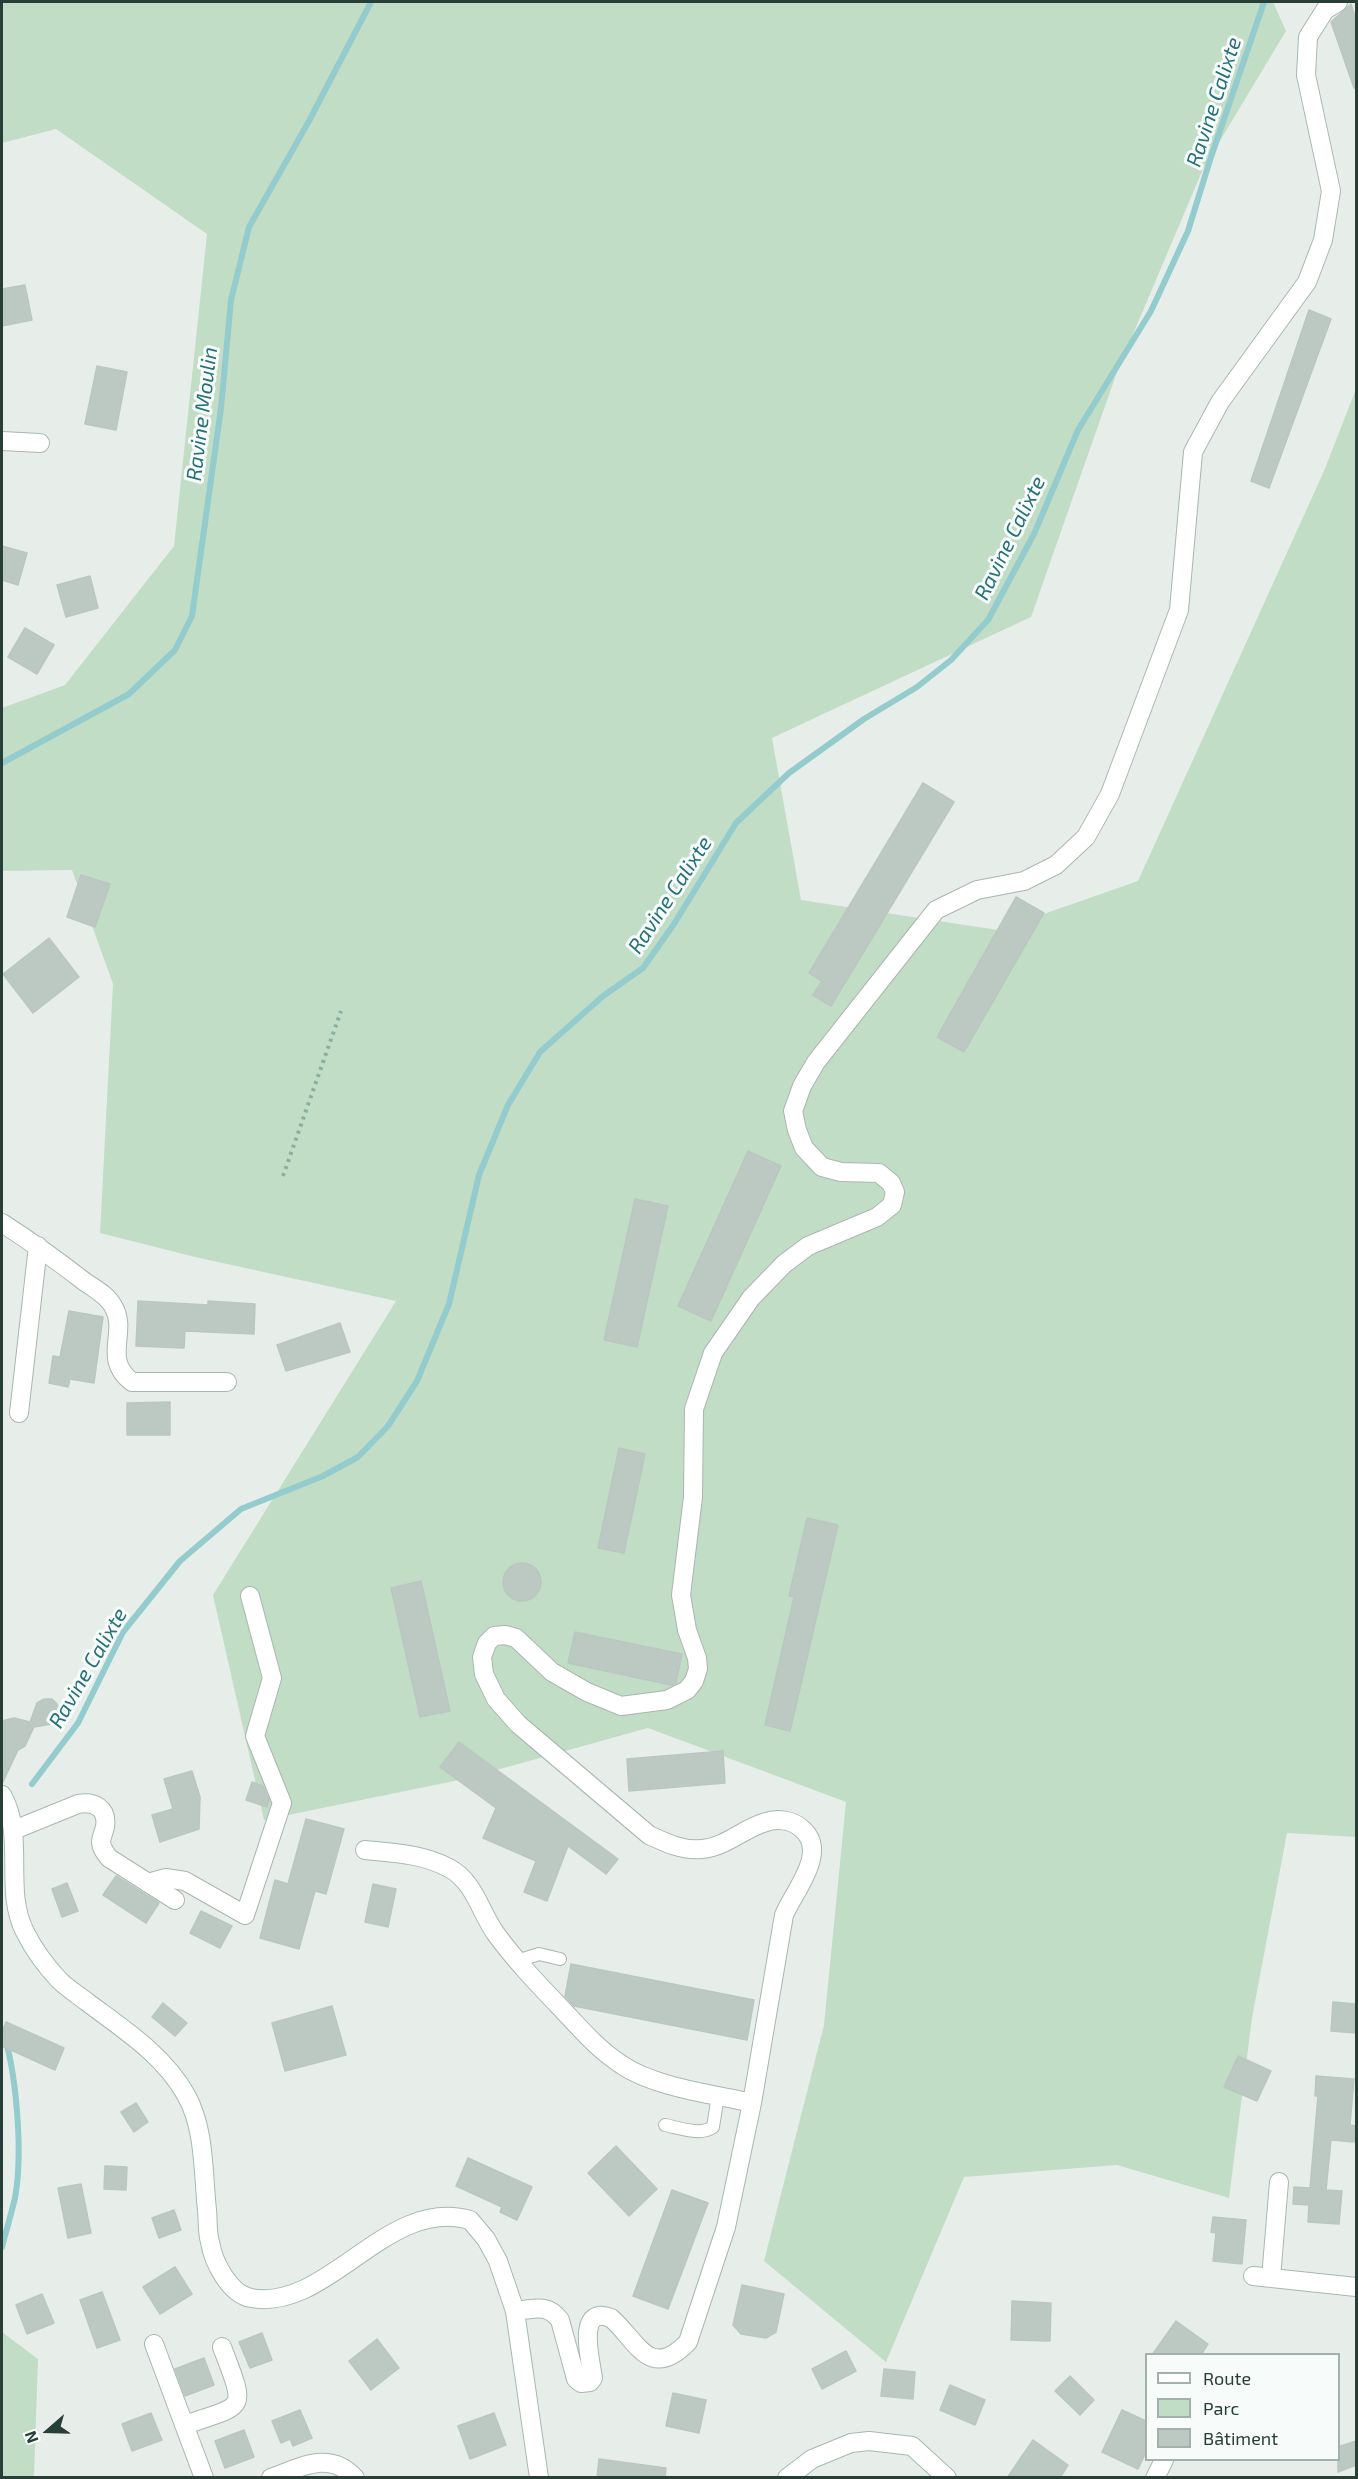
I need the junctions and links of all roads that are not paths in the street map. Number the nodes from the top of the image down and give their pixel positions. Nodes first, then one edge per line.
1 (1338, 2) edge
2 (2, 441) edge
3 (40, 443) dead end
4 (2, 1223) edge
5 (38, 1246) junction
6 (227, 1382) dead end
7 (19, 1413) dead end
8 (250, 1596) dead end
9 (2, 1795) edge
10 (14, 1830) junction
11 (365, 1850) dead end
12 (148, 1883) junction
13 (175, 1900) dead end
14 (560, 1959) dead end
15 (518, 1961) junction
16 (718, 2095) junction
17 (752, 2103) junction
18 (665, 2125) dead end
19 (1279, 2182) dead end
20 (1356, 2287) edge
21 (515, 2311) junction
22 (154, 2344) dead end
23 (222, 2347) dead end
24 (184, 2425) junction
25 (1164, 2461) edge
26 (204, 2478) edge
27 (271, 2478) edge
28 (355, 2478) edge
29 (539, 2478) edge
30 (787, 2478) edge
31 (947, 2478) edge
32 (1155, 2478) edge

1 - 17 street
2 - 3 street
4 - 5 street
5 - 6 street
5 - 7 street
8 - 12 street
9 - 10 street
10 - 12 street
10 - 21 street
11 - 15 street
12 - 13 street
14 - 15 lane
15 - 16 street
16 - 17 street
16 - 18 lane
17 - 21 street
19 - 20 street
21 - 29 street
22 - 24 street
23 - 24 street
24 - 26 street
25 - 32 street
27 - 28 street
30 - 31 street

